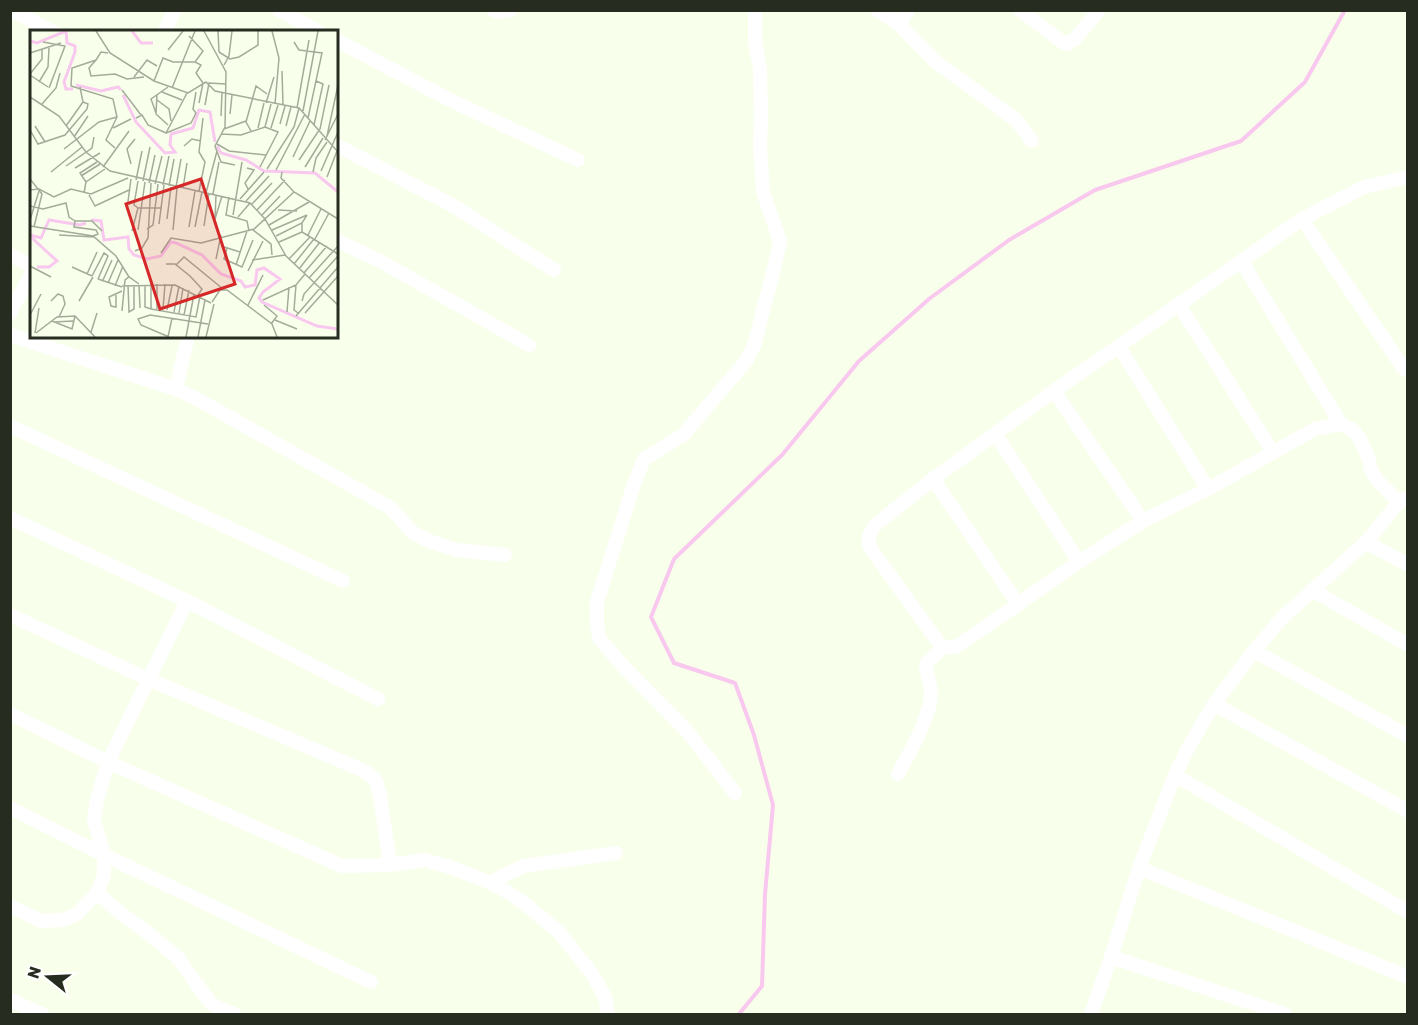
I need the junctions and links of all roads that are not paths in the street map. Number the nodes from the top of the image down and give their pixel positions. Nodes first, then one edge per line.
1 (12, 10) edge
2 (175, 10) edge
3 (279, 10) edge
4 (494, 10) edge
5 (511, 10) edge
6 (755, 10) edge
7 (877, 10) edge
8 (908, 10) edge
9 (1020, 10) edge
10 (1099, 10) edge
11 (899, 24) junction
12 (49, 30) edge
13 (165, 30) edge
14 (315, 30) edge
15 (338, 41) edge
16 (1032, 141) dead end
17 (338, 146) edge
18 (578, 160) dead end
19 (1407, 177) edge
20 (1302, 219) junction
21 (338, 241) edge
22 (10, 255) edge
23 (1242, 262) junction
24 (30, 265) edge
25 (554, 270) dead end
26 (30, 277) edge
27 (1179, 305) junction
28 (10, 314) edge
29 (10, 335) edge
30 (188, 338) edge
31 (529, 345) dead end
32 (1119, 347) junction
33 (1404, 369) dead end
34 (176, 389) junction
35 (1054, 391) junction
36 (1341, 424) junction
37 (10, 426) edge
38 (996, 435) junction
39 (1273, 452) junction
40 (933, 479) junction
41 (1208, 489) junction
42 (1403, 500) edge
43 (10, 518) edge
44 (1143, 521) junction
45 (1366, 542) junction
46 (505, 555) dead end
47 (1079, 562) junction
48 (1407, 564) edge
49 (343, 581) dead end
50 (1312, 590) junction
51 (187, 601) junction
52 (1018, 604) junction
53 (10, 615) edge
54 (1407, 645) edge
55 (943, 647) junction
56 (1254, 651) junction
57 (148, 679) junction
58 (378, 699) dead end
59 (1214, 704) junction
60 (10, 714) edge
61 (1407, 736) edge
62 (108, 762) junction
63 (898, 774) dead end
64 (1175, 775) junction
65 (735, 793) dead end
66 (10, 808) edge
67 (1407, 811) edge
68 (616, 853) dead end
69 (104, 855) junction
70 (390, 865) junction
71 (1139, 868) junction
72 (491, 883) junction
73 (97, 893) junction
74 (10, 906) edge
75 (1407, 912) edge
76 (1111, 957) junction
77 (1407, 977) edge
78 (371, 982) dead end
79 (10, 1000) edge
80 (220, 1012) edge
81 (42, 1014) edge
82 (234, 1014) edge
83 (608, 1014) edge
84 (1091, 1014) edge
85 (1285, 1014) edge

1 - 12 street
2 - 13 street
3 - 14 street
4 - 5 street
6 - 65 street
7 - 11 street
8 - 11 street
9 - 10 street
11 - 16 street
15 - 18 street
17 - 25 street
19 - 20 street
20 - 23 street
20 - 33 street
21 - 31 street
22 - 24 street
23 - 27 street
23 - 36 street
26 - 28 street
27 - 32 street
27 - 39 street
29 - 34 street
30 - 34 street
32 - 35 street
32 - 41 street
34 - 46 street
35 - 38 street
35 - 44 street
36 - 39 street
36 - 42 street
37 - 49 street
38 - 40 street
38 - 47 street
39 - 41 street
40 - 52 street
40 - 55 street
41 - 44 street
42 - 45 street
43 - 51 street
44 - 47 street
45 - 48 street
45 - 50 street
47 - 52 street
50 - 54 street
50 - 56 street
51 - 57 street
51 - 58 street
52 - 55 street
53 - 57 street
55 - 63 street
56 - 59 street
56 - 61 street
57 - 62 street
57 - 70 street
59 - 64 street
59 - 67 street
60 - 62 street
62 - 69 street
62 - 70 street
64 - 71 street
64 - 75 street
66 - 69 street
68 - 72 street
69 - 73 street
69 - 78 street
70 - 72 street
71 - 76 street
71 - 77 street
72 - 83 street
73 - 74 street
73 - 80 street
76 - 84 street
76 - 85 street
79 - 81 street
80 - 82 street

